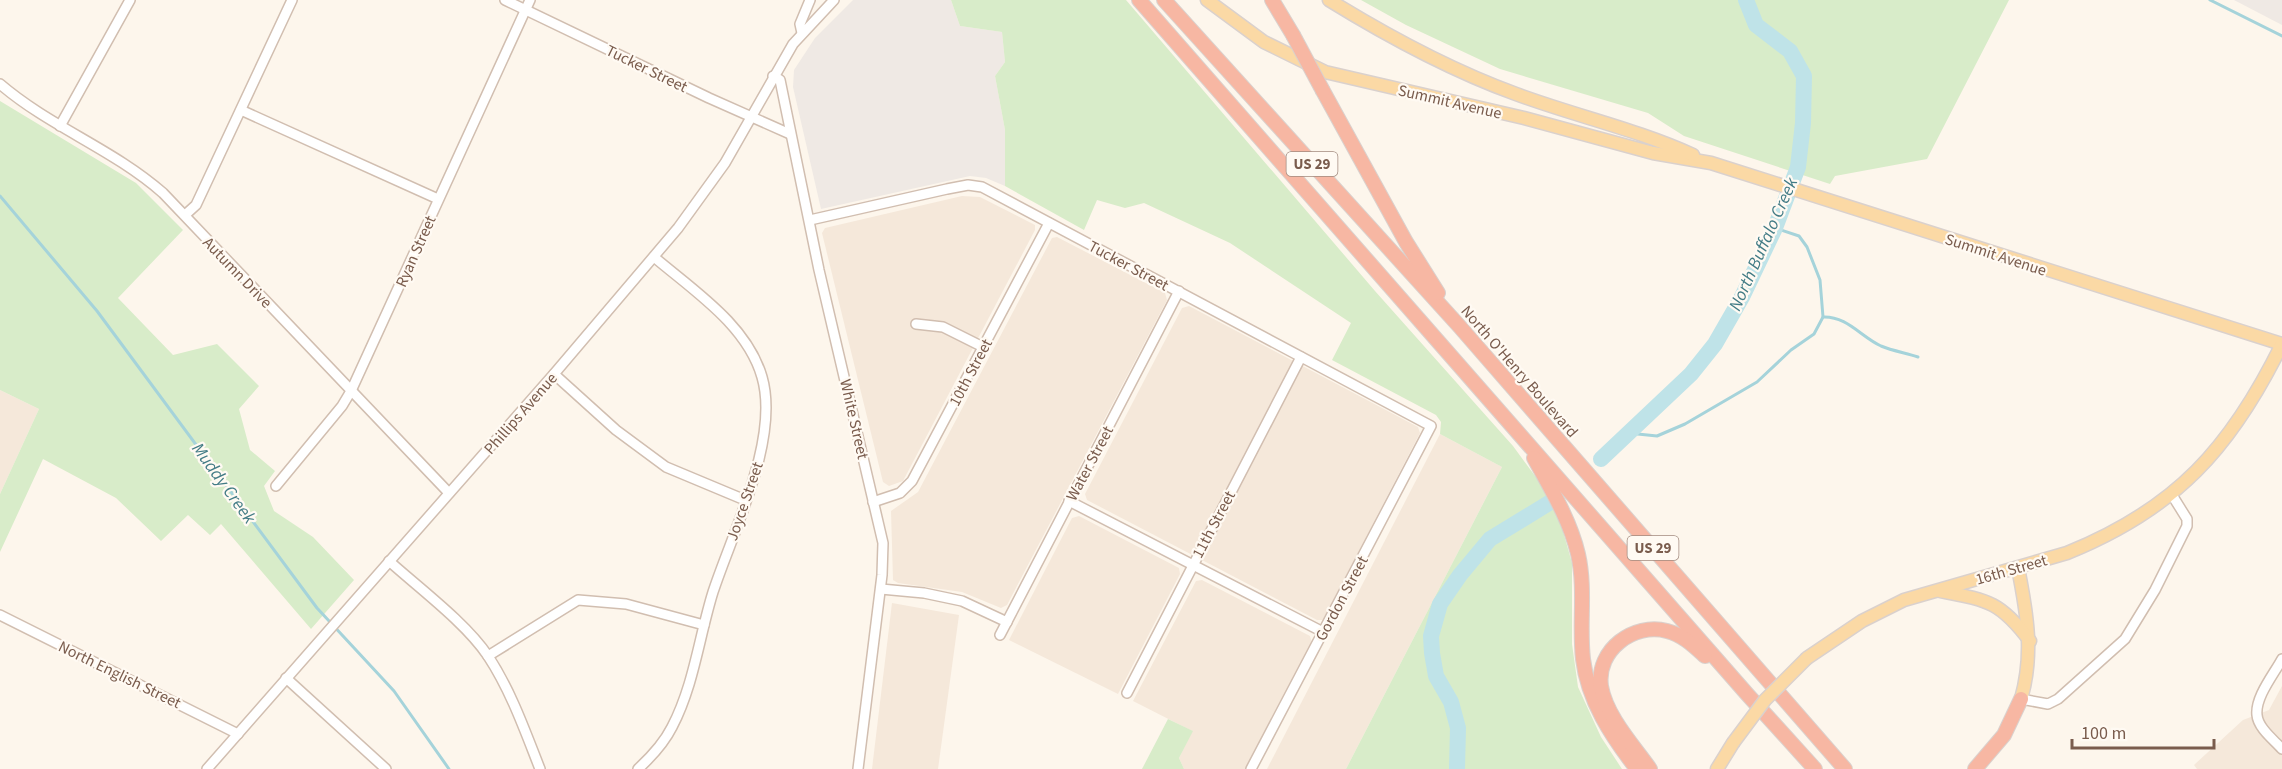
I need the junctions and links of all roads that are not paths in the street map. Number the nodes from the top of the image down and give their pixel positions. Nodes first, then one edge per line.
1 (130, 0) edge
2 (292, 0) edge
3 (504, 0) edge
4 (530, 0) edge
5 (810, 0) edge
6 (834, 0) edge
7 (1139, 0) edge
8 (1164, 0) edge
9 (1207, 0) edge
10 (1216, 0) edge
11 (1272, 0) edge
12 (1329, 0) edge
13 (525, 10) junction
14 (1243, 27) junction
15 (801, 33) junction
16 (773, 76) junction
17 (0, 84) edge
18 (243, 111) junction
19 (751, 117) junction
20 (60, 126) junction
21 (790, 134) junction
22 (1711, 164) junction
23 (438, 199) junction
24 (185, 215) junction
25 (810, 220) junction
26 (1048, 223) junction
27 (654, 257) junction
28 (1179, 291) junction
29 (916, 324) dead end
30 (1460, 327) junction
31 (2282, 344) edge
32 (983, 347) junction
33 (1301, 357) junction
34 (554, 374) junction
35 (351, 391) junction
36 (1431, 426) joint
37 (1520, 433) junction
38 (276, 486) dead end
39 (449, 494) junction
40 (2172, 495) junction
41 (745, 500) junction
42 (1069, 501) junction
43 (873, 502) junction
44 (389, 561) junction
45 (1192, 563) junction
46 (2018, 568) junction
47 (881, 590) junction
48 (1936, 591) junction
49 (0, 615) edge
50 (1007, 622) junction
51 (704, 625) junction
52 (1323, 632) junction
53 (1000, 634) dead end
54 (2030, 641) junction
55 (488, 656) junction
56 (2282, 659) edge
57 (286, 678) junction
58 (1127, 693) dead end
59 (1747, 694) junction
60 (2021, 699) junction
61 (238, 734) junction
62 (2282, 749) edge
63 (207, 769) edge
64 (386, 769) edge
65 (540, 769) edge
66 (638, 769) edge
67 (858, 769) edge
68 (1251, 769) edge
69 (1637, 769) edge
70 (1650, 769) edge
71 (1717, 769) edge
72 (1815, 769) edge
73 (1845, 769) edge
74 (1975, 769) edge

1 - 20 street
2 - 18 street
3 - 13 street, Tucker Street
4 - 13 street, Ryan Street
5 - 15 street, Phillips Avenue
6 - 15 street, Phillips Avenue
7 - 37 highway, US 29
8 - 30 highway, North O'Henry Boulevard / US 29
9 - 14 main road, Summit Avenue
10 - 14 main road
11 - 30 highway, bridge
12 - 22 main road, Summit Avenue
13 - 19 street, Tucker Street
13 - 23 street, Ryan Street
14 - 22 main road, Summit Avenue
15 - 16 street, Phillips Avenue
16 - 19 street, Phillips Avenue
16 - 21 street, White Street
17 - 20 street, Autumn Drive
18 - 23 street
18 - 24 street
19 - 21 street, Tucker Street
19 - 27 street, Phillips Avenue
20 - 24 street, Autumn Drive
21 - 25 street, White Street
22 - 31 main road, Summit Avenue
23 - 35 street, Ryan Street
24 - 35 street, Autumn Drive
25 - 26 street, Tucker Street
25 - 43 street, White Street
26 - 28 street, Tucker Street
26 - 32 street, 10th Street
27 - 34 street, Phillips Avenue
27 - 41 street, Joyce Street
28 - 33 street, Tucker Street
28 - 42 street, Water Street
29 - 32 street
30 - 73 highway, North O'Henry Boulevard / US 29
31 - 40 main road, 16th Street
32 - 43 street, 10th Street
33 - 36 street, Tucker Street
33 - 45 street, 11th Street
34 - 39 street, Phillips Avenue
34 - 41 street
35 - 38 street, Ryan Street
35 - 39 street, Autumn Drive
36 - 52 street, Gordon Street
37 - 59 highway, US 29
37 - 69 highway
39 - 44 street, Phillips Avenue
40 - 46 main road, 16th Street
40 - 60 street
41 - 51 street, Joyce Street
42 - 45 street
42 - 50 street, Water Street
43 - 47 street, White Street
44 - 55 street
44 - 57 street, Phillips Avenue
45 - 52 street
45 - 58 street, 11th Street
46 - 48 main road, 16th Street
46 - 54 main road
47 - 50 street
47 - 67 street, White Street
48 - 54 main road
48 - 71 main road, 16th Street, bridge
49 - 61 street, North English Street
50 - 53 street, Water Street
51 - 55 street
51 - 66 street, Joyce Street
52 - 68 street, Gordon Street
54 - 60 main road
55 - 65 street
56 - 62 street
57 - 61 street, Phillips Avenue
57 - 64 street
59 - 70 highway
59 - 72 highway, US 29
60 - 74 highway
61 - 63 street, Phillips Avenue

